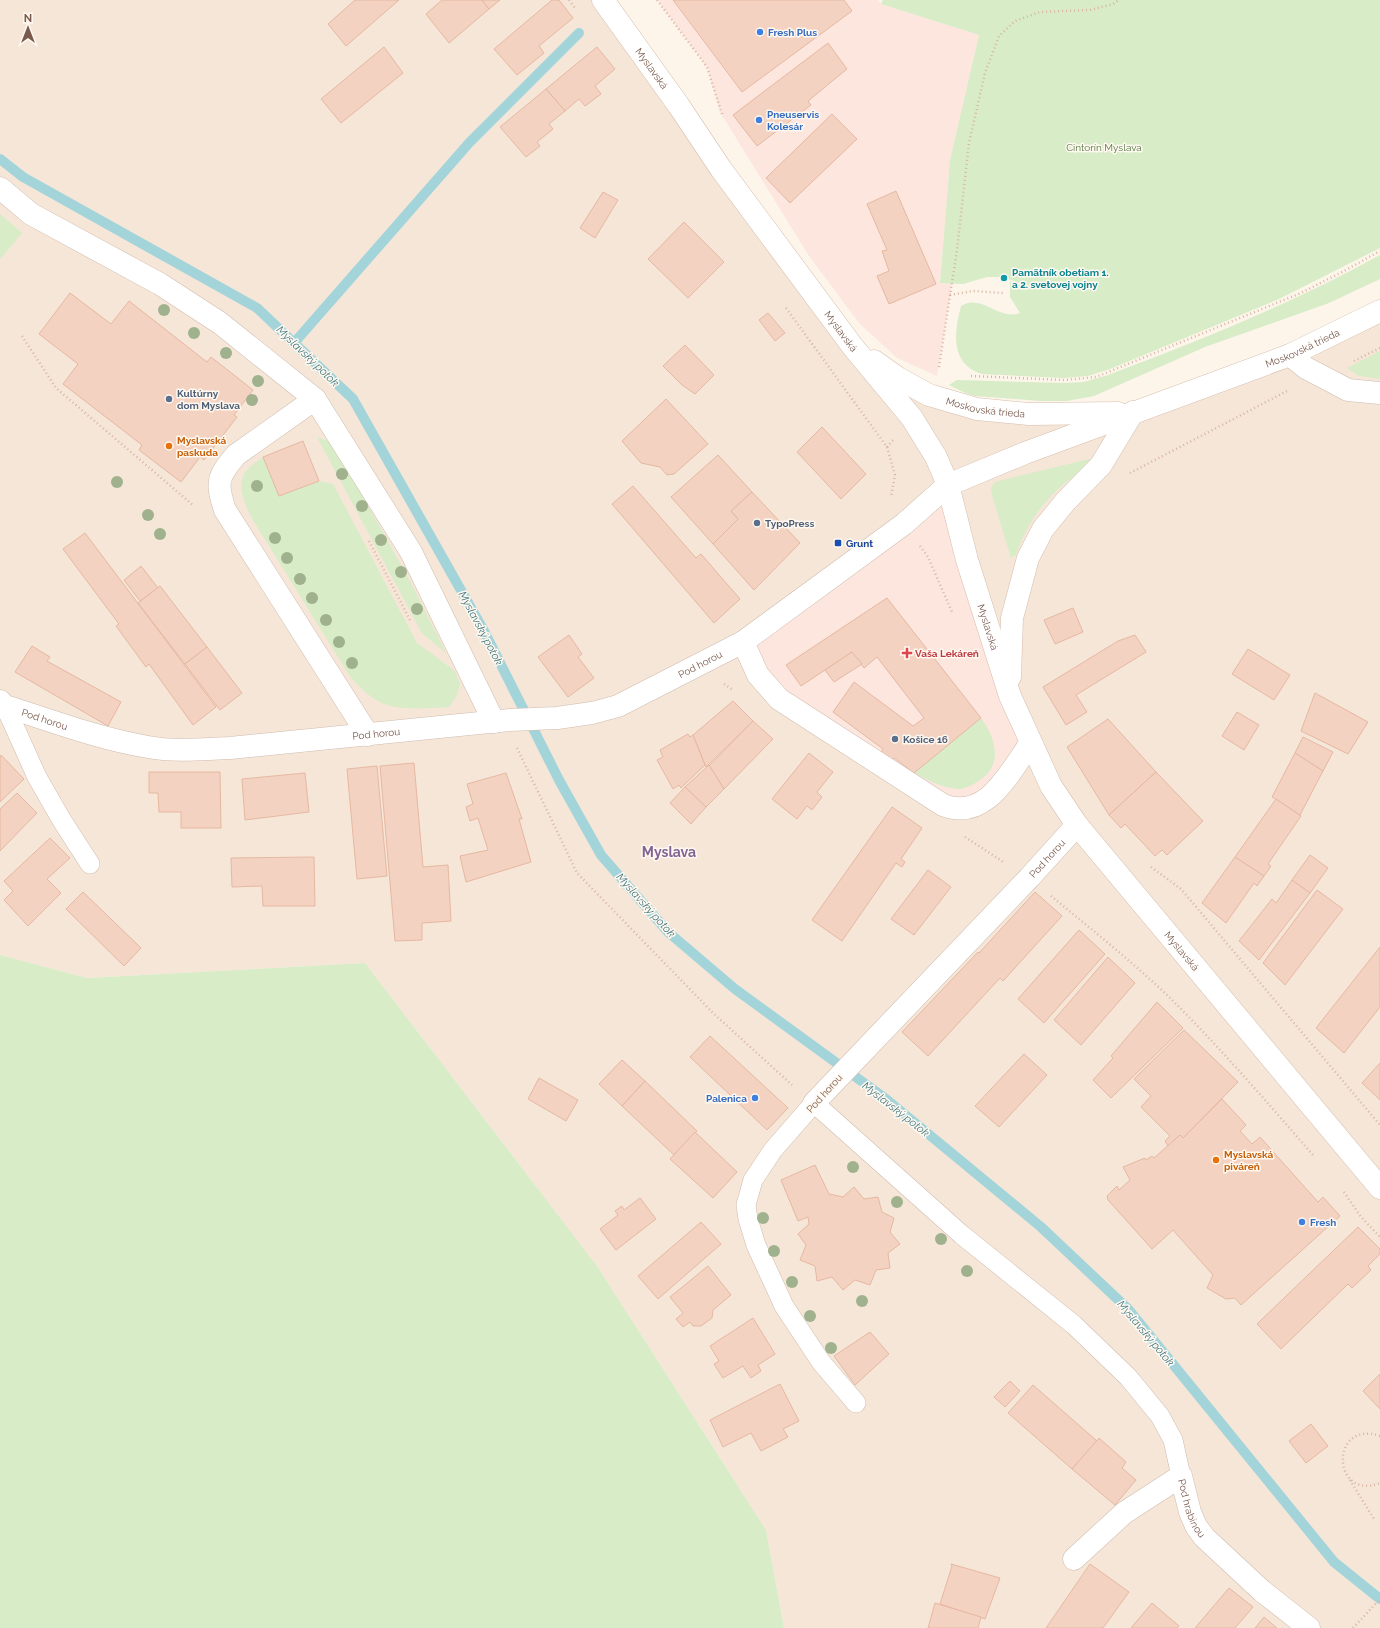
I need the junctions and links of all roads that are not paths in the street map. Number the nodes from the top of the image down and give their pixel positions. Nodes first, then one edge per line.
1 (603, 0) edge
2 (0, 188) edge
3 (1380, 311) edge
4 (852, 347) junction
5 (1290, 355) junction
6 (1380, 393) edge
7 (316, 399) junction
8 (1133, 412) junction
9 (948, 486) junction
10 (743, 642) junction
11 (1010, 696) junction
12 (2, 703) edge
13 (502, 721) junction
14 (368, 735) junction
15 (1030, 744) junction
16 (1077, 825) junction
17 (90, 864) dead end
18 (814, 1104) junction
19 (1380, 1188) edge
20 (856, 1403) dead end
21 (1181, 1476) junction
22 (1074, 1559) dead end
23 (1309, 1628) edge

1 - 4 street, Myslavská
2 - 7 street
3 - 5 street, Moskovská trieda
4 - 8 street, Moskovská trieda
4 - 9 street, Myslavská
5 - 6 street
5 - 8 street, Moskovská trieda
7 - 13 street
7 - 14 street
8 - 9 street, Moskovská trieda
8 - 11 street, Myslavská
9 - 10 street, Pod horou
9 - 11 street, Myslavská
10 - 13 street, Pod horou
10 - 15 street
11 - 15 street, Myslavská
12 - 14 street, Pod horou
12 - 17 lane
13 - 14 street, Pod horou
15 - 16 street, Myslavská
16 - 18 street, Pod horou
16 - 19 street, Myslavská
18 - 20 lane, Pod horou
18 - 21 lane
21 - 22 street, Pod hrabinou
21 - 23 street, Pod hrabinou

